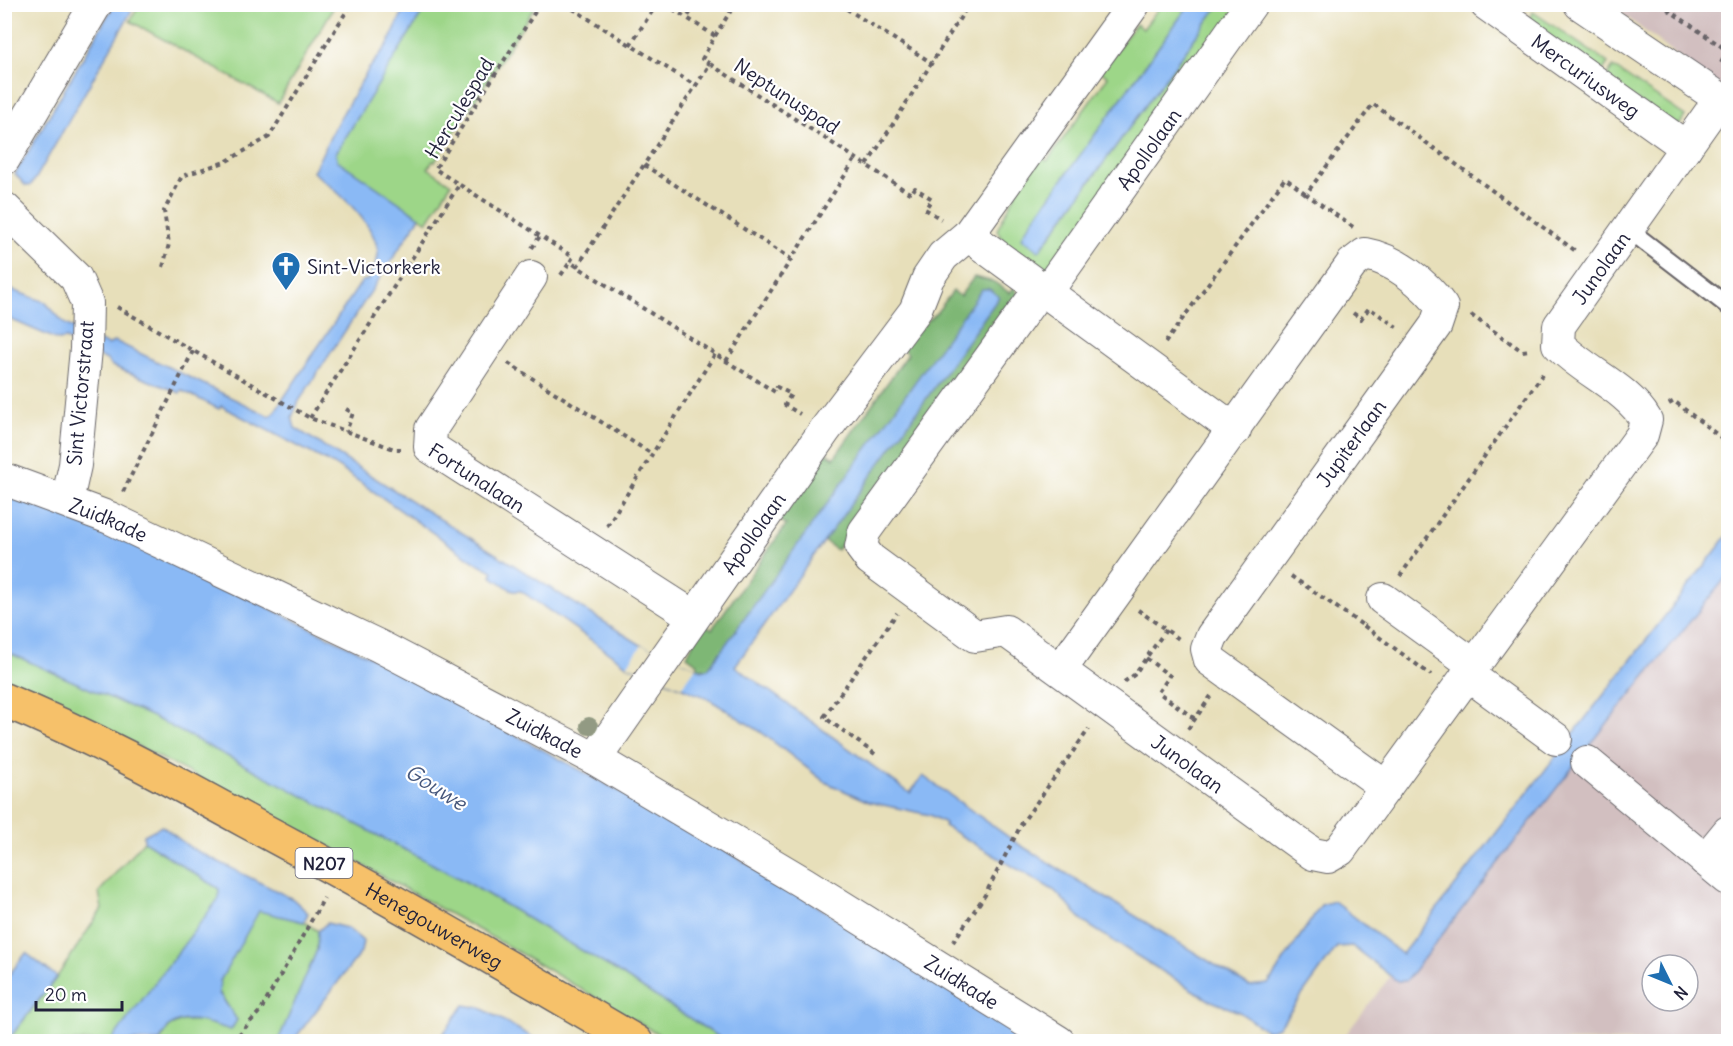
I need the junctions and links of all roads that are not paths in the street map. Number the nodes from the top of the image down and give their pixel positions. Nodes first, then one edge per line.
1 (96, 4) edge
2 (1134, 4) edge
3 (1251, 4) edge
4 (1486, 4) edge
5 (1580, 4) edge
6 (1724, 101) edge
7 (1686, 147) junction
8 (4, 159) edge
9 (4, 208) edge
10 (957, 229) junction
11 (1628, 229) junction
12 (531, 277) dead end
13 (1043, 291) junction
14 (1728, 306) edge
15 (1235, 430) junction
16 (4, 479) edge
17 (67, 501) junction
18 (861, 547) joint
19 (1383, 599) road end
20 (693, 616) junction
21 (1061, 669) junction
22 (1465, 677) junction
23 (4, 700) edge
24 (1556, 738) dead end
25 (595, 759) junction
26 (1587, 762) dead end
27 (1386, 787) junction
28 (1728, 832) edge
29 (1717, 870) edge
30 (636, 1041) edge
31 (1059, 1041) edge

1 - 8 street
2 - 10 street, Apollolaan
3 - 13 street, Apollolaan
4 - 7 street, Mercuriusweg
5 - 6 street
6 - 7 street, Junolaan
7 - 11 street, Junolaan
9 - 17 street, Sint Victorstraat
10 - 13 street
10 - 20 street, Apollolaan
11 - 14 lane
11 - 22 street, Junolaan
12 - 20 street, Fortunalaan
13 - 15 street
13 - 18 street, Apollolaan
15 - 21 street
15 - 27 street, Jupiterlaan
16 - 17 street, Zuidkade
17 - 25 street, Zuidkade
18 - 21 street, Junolaan
19 - 22 street
20 - 25 street, Apollolaan
21 - 27 street, Junolaan
22 - 24 street
22 - 27 street, Junolaan
23 - 30 main road, Henegouwerweg / N207
25 - 31 street, Zuidkade
26 - 29 street
28 - 29 street

